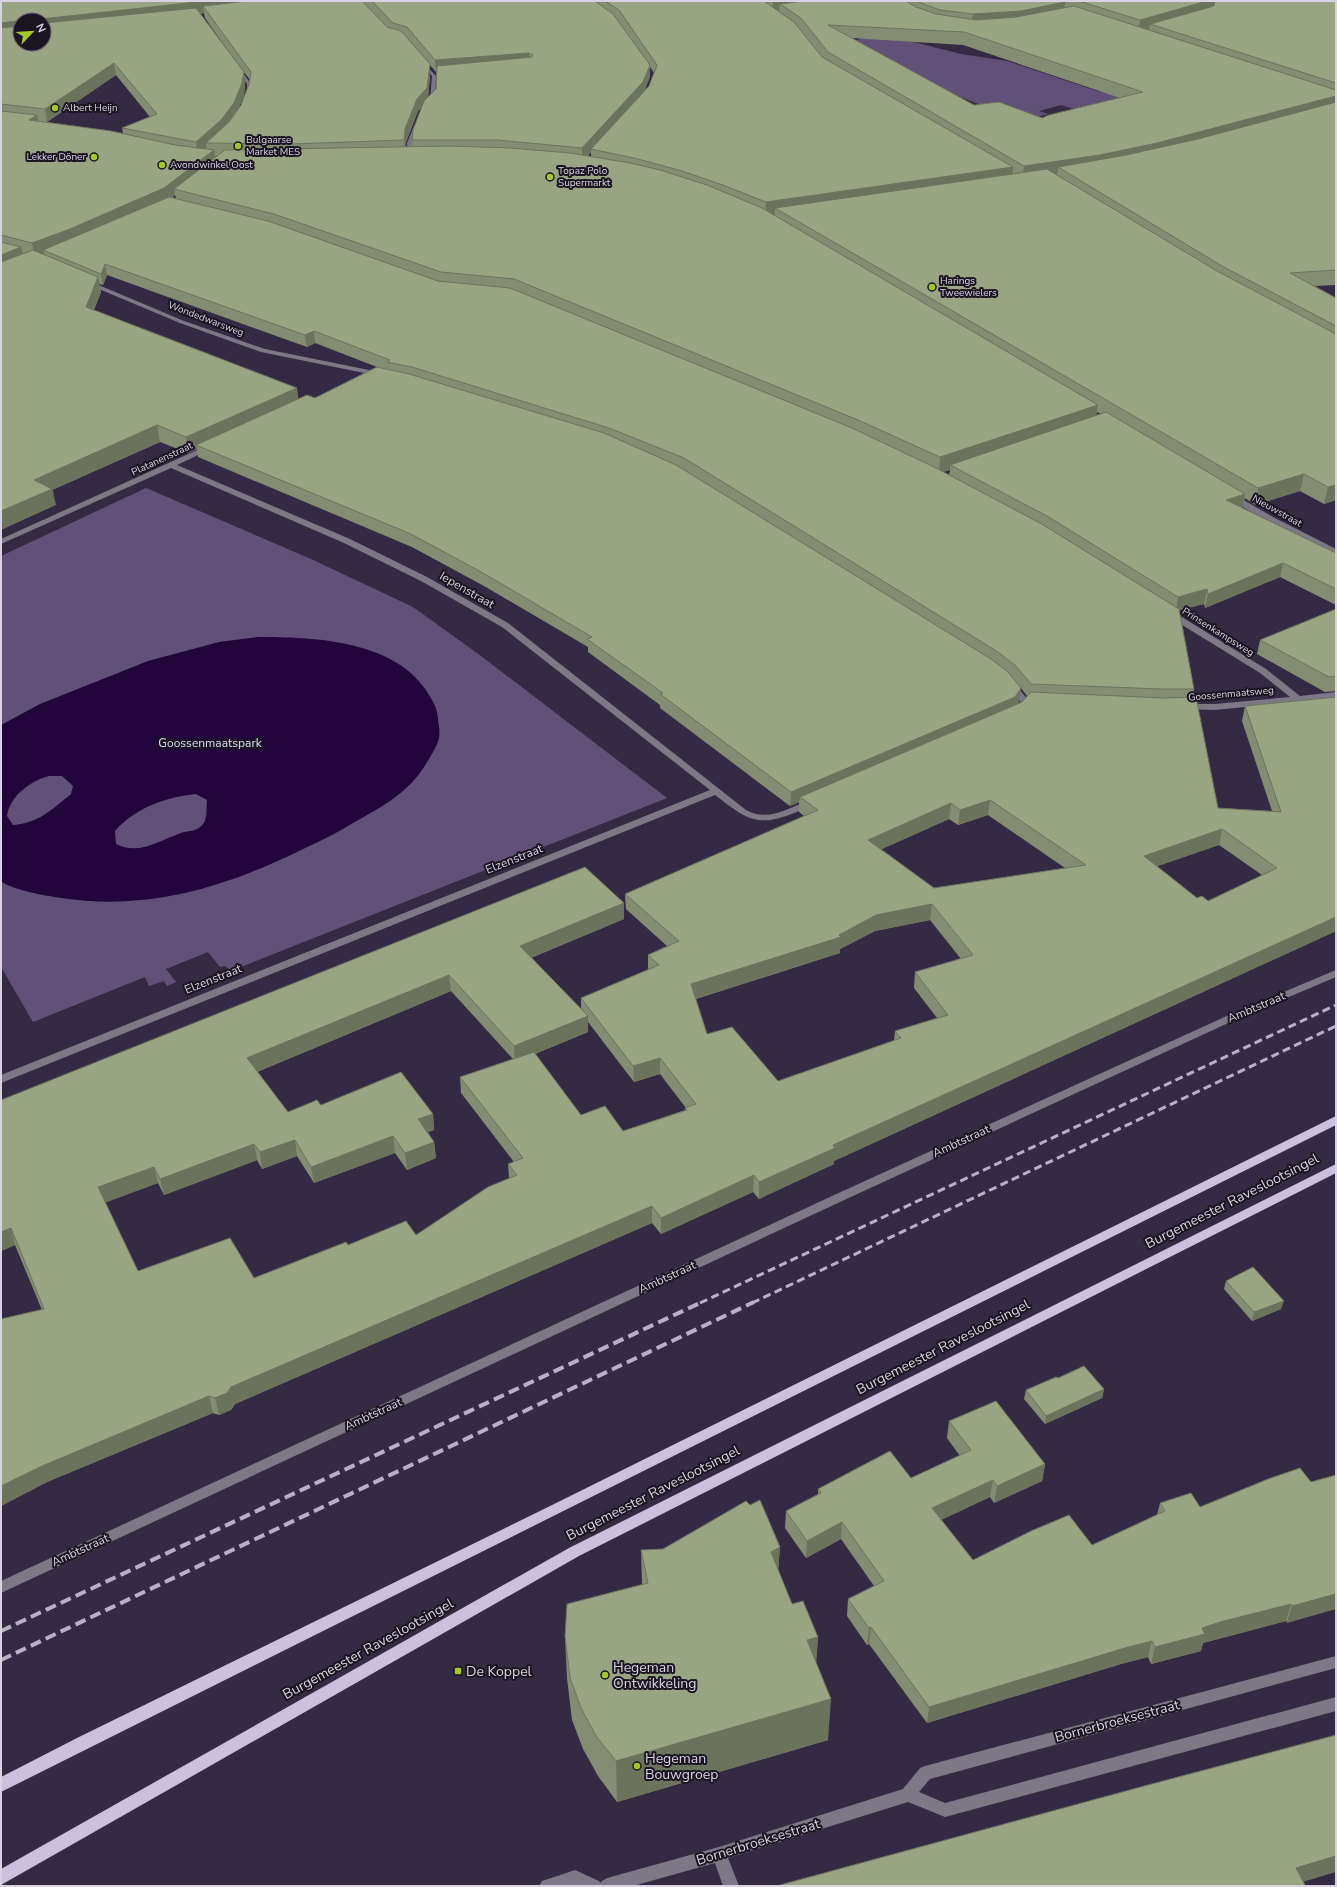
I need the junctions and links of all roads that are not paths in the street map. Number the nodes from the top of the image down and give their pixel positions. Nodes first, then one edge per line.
1 (419, 57) edge
2 (232, 60) edge
3 (434, 76) junction
4 (441, 76) edge
5 (246, 105) edge
6 (424, 109) edge
7 (420, 119) edge
8 (400, 157) edge
9 (408, 157) junction
10 (415, 157) edge
11 (79, 279) edge
12 (375, 373) junction
13 (390, 377) edge
14 (361, 380) edge
15 (218, 444) edge
16 (172, 466) junction
17 (1229, 495) edge
18 (1, 542) edge
19 (1336, 552) edge
20 (1162, 608) edge
21 (1004, 679) edge
22 (1336, 695) edge
23 (1297, 698) junction
24 (1049, 703) edge
25 (1176, 708) edge
26 (716, 791) junction
27 (817, 800) edge
28 (1336, 973) edge
29 (1, 1079) edge
30 (1336, 1120) edge
31 (1336, 1168) edge
32 (1, 1587) edge
33 (1336, 1662) edge
34 (1336, 1704) edge
35 (1, 1785) edge
36 (908, 1796) junction
37 (719, 1854) junction
38 (1, 1877) edge
39 (548, 1886) edge
40 (594, 1886) edge
41 (607, 1886) edge
42 (731, 1886) edge

1 - 3 street
2 - 5 street
3 - 4 street
3 - 6 street
7 - 9 street
8 - 9 street
9 - 10 street
11 - 12 street, Wondedwarsweg
12 - 13 street
12 - 14 street
15 - 16 street, Platanenstraat
16 - 18 street, Platanenstraat
16 - 26 street, Iepenstraat
17 - 19 street, Nieuwstraat
20 - 23 street, Prinsenkampsweg
21 - 24 street
22 - 23 street, Goossenmaatsweg
23 - 25 street, Goossenmaatsweg
26 - 27 street
26 - 29 street, Elzenstraat
28 - 32 street, Ambtstraat
30 - 35 main road, Burgemeester Raveslootsingel
31 - 38 main road, Burgemeester Raveslootsingel
33 - 36 street, Bornerbroeksestraat
34 - 36 street
36 - 37 street, Bornerbroeksestraat
37 - 41 street, Bornerbroeksestraat
37 - 42 street
39 - 40 street

